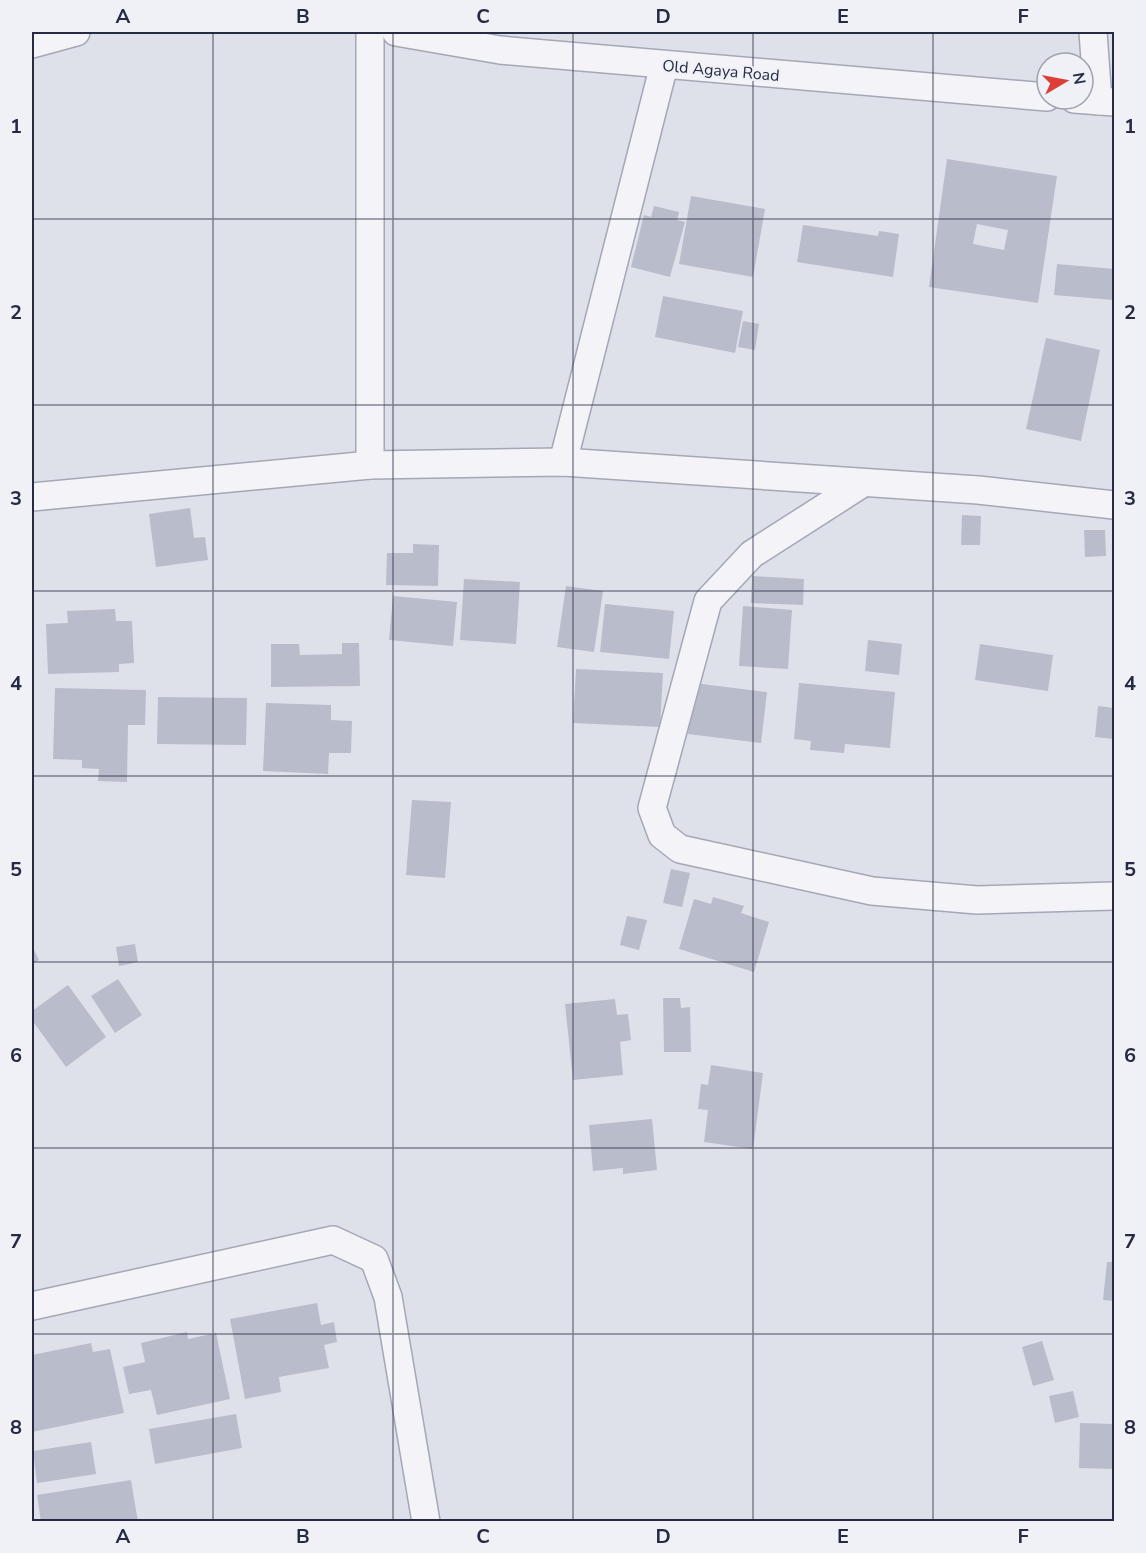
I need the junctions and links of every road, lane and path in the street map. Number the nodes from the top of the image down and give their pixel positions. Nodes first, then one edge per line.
1 (76, 32) edge
2 (370, 32) edge
3 (396, 32) edge
4 (1093, 32) edge
5 (500, 41) edge
6 (32, 44) edge
7 (664, 65) junction
8 (1035, 96) edge
9 (1096, 101) edge
10 (563, 462) junction
11 (370, 465) junction
12 (863, 483) junction
13 (32, 497) edge
14 (1114, 505) edge
15 (1114, 896) edge
16 (32, 1306) edge
17 (426, 1521) edge

1 - 6 street
2 - 11 street
3 - 5 street, Old Agaya Road
4 - 9 street
5 - 7 street, Old Agaya Road
7 - 8 street, Old Agaya Road
7 - 10 street
10 - 11 street
10 - 12 street
11 - 13 street
12 - 14 street
12 - 15 street
16 - 17 street

